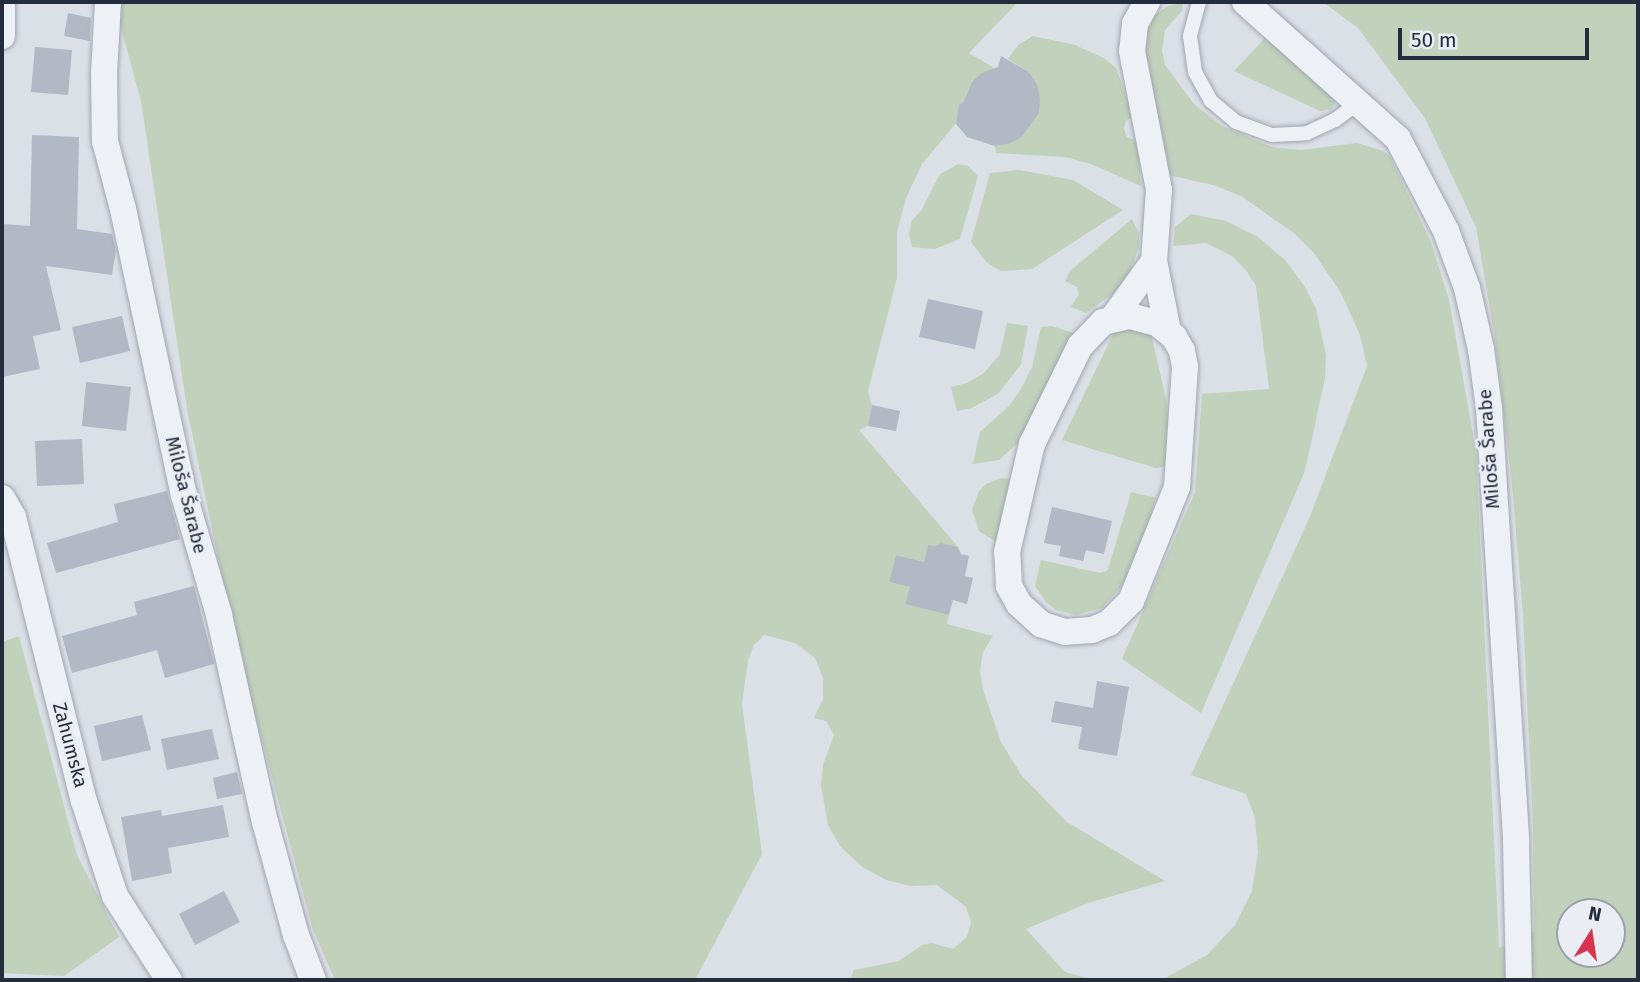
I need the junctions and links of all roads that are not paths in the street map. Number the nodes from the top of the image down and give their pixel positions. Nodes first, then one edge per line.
1 (2, 2) edge
2 (108, 2) edge
3 (1147, 2) edge
4 (1199, 2) edge
5 (1245, 2) edge
6 (2, 36) edge
7 (1358, 103) junction
8 (1154, 261) junction
9 (1113, 318) junction
10 (1168, 331) junction
11 (2, 498) edge
12 (169, 980) edge
13 (313, 980) edge
14 (1519, 980) edge

1 - 6 street
2 - 13 street, Miloša Šarabe
3 - 8 street
4 - 7 lane
5 - 7 street, Miloša Šarabe
7 - 14 street, Miloša Šarabe
8 - 9 street
8 - 10 street
9 - 10 street
9 - 10 street
11 - 12 street, Zahumska

